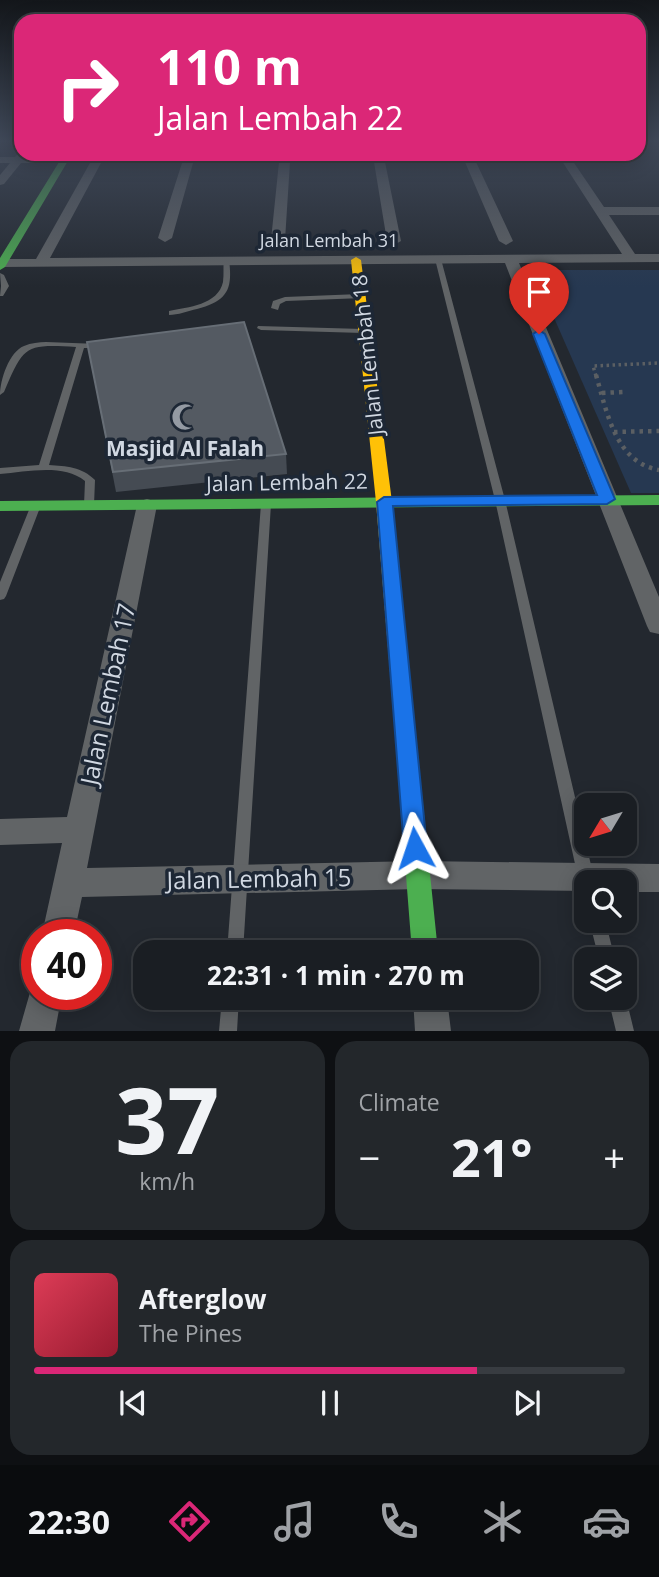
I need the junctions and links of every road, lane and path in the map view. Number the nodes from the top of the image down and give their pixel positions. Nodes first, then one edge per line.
1 (41, 190) edge
2 (80, 190) edge
3 (179, 190) edge
4 (282, 190) edge
5 (385, 190) edge
6 (483, 190) edge
7 (588, 190) edge
8 (603, 211) junction
9 (659, 211) edge
10 (165, 238) dead end
11 (278, 240) dead end
12 (394, 241) dead end
13 (508, 250) junction
14 (631, 258) junction
15 (659, 258) edge
16 (438, 259) junction
17 (226, 260) junction
18 (356, 260) junction
19 (41, 262) junction
20 (1, 267) edge
21 (0, 294) edge
22 (360, 296) junction
23 (275, 308) dead end
24 (172, 313) dead end
25 (261, 328) dead end
26 (363, 331) junction
27 (107, 345) edge
28 (80, 346) junction
29 (659, 363) edge
30 (0, 392) edge
31 (623, 392) dead end
32 (602, 393) junction
33 (659, 431) edge
34 (614, 432) junction
35 (43, 469) junction
36 (0, 471) edge
37 (659, 471) edge
38 (607, 499) junction
39 (500, 500) junction
40 (659, 500) edge
41 (384, 502) junction
42 (266, 504) junction
43 (36, 505) junction
44 (89, 505) junction
45 (147, 505) junction
46 (0, 506) edge
47 (0, 596) edge
48 (659, 626) edge
49 (78, 830) junction
50 (0, 832) edge
51 (585, 870) edge
52 (418, 875) junction
53 (659, 877) edge
54 (637, 878) edge
55 (241, 879) junction
56 (574, 879) edge
57 (69, 883) junction
58 (61, 919) edge
59 (235, 940) edge
60 (424, 940) edge
61 (42, 1010) edge
62 (230, 1010) edge
63 (431, 1010) edge
64 (620, 1010) edge
65 (37, 1031) edge
66 (228, 1031) edge
67 (433, 1031) edge
68 (625, 1031) edge

1 - 20 street
2 - 19 street
3 - 10 street
4 - 11 street
5 - 12 street
6 - 13 street
7 - 8 street
8 - 9 street
8 - 14 street
13 - 14 street, Jalan Lembah 31
13 - 16 street, Jalan Lembah 31
13 - 38 street
14 - 15 street, Jalan Lembah 31
16 - 18 street, Jalan Lembah 31
16 - 39 lane
17 - 18 street, Jalan Lembah 31
17 - 19 street, Jalan Lembah 31
17 - 24 lane
18 - 22 street, Jalan Lembah 18
19 - 20 street, Jalan Lembah 31
20 - 21 lane
22 - 23 lane
22 - 26 street, Jalan Lembah 18
25 - 26 lane
26 - 41 street, Jalan Lembah 18
27 - 28 lane
28 - 30 lane
28 - 35 lane
29 - 32 path
31 - 32 path
32 - 34 path
33 - 34 path
34 - 37 path
35 - 36 lane
35 - 44 lane
38 - 39 street, Jalan Lembah 22
38 - 40 street, Jalan Lembah 22
38 - 48 street
39 - 41 street, Jalan Lembah 22
39 - 51 lane
41 - 42 street, Jalan Lembah 22
41 - 52 street, Jalan Lembah 18
42 - 45 street, Jalan Lembah 22
42 - 55 lane
43 - 44 street, Jalan Lembah 22
43 - 46 street, Jalan Lembah 22
43 - 47 lane
44 - 45 street, Jalan Lembah 22
45 - 49 street, Jalan Lembah 17
49 - 50 street
49 - 57 street, Jalan Lembah 17
52 - 55 street, Jalan Lembah 15
52 - 56 street, Jalan Lembah 15
52 - 60 street, Jalan Lembah 18
53 - 54 street, Jalan Lembah 15
55 - 57 street, Jalan Lembah 15
55 - 59 lane
57 - 58 street, Jalan Lembah 17
61 - 65 street
62 - 66 lane
63 - 67 street
64 - 68 lane

